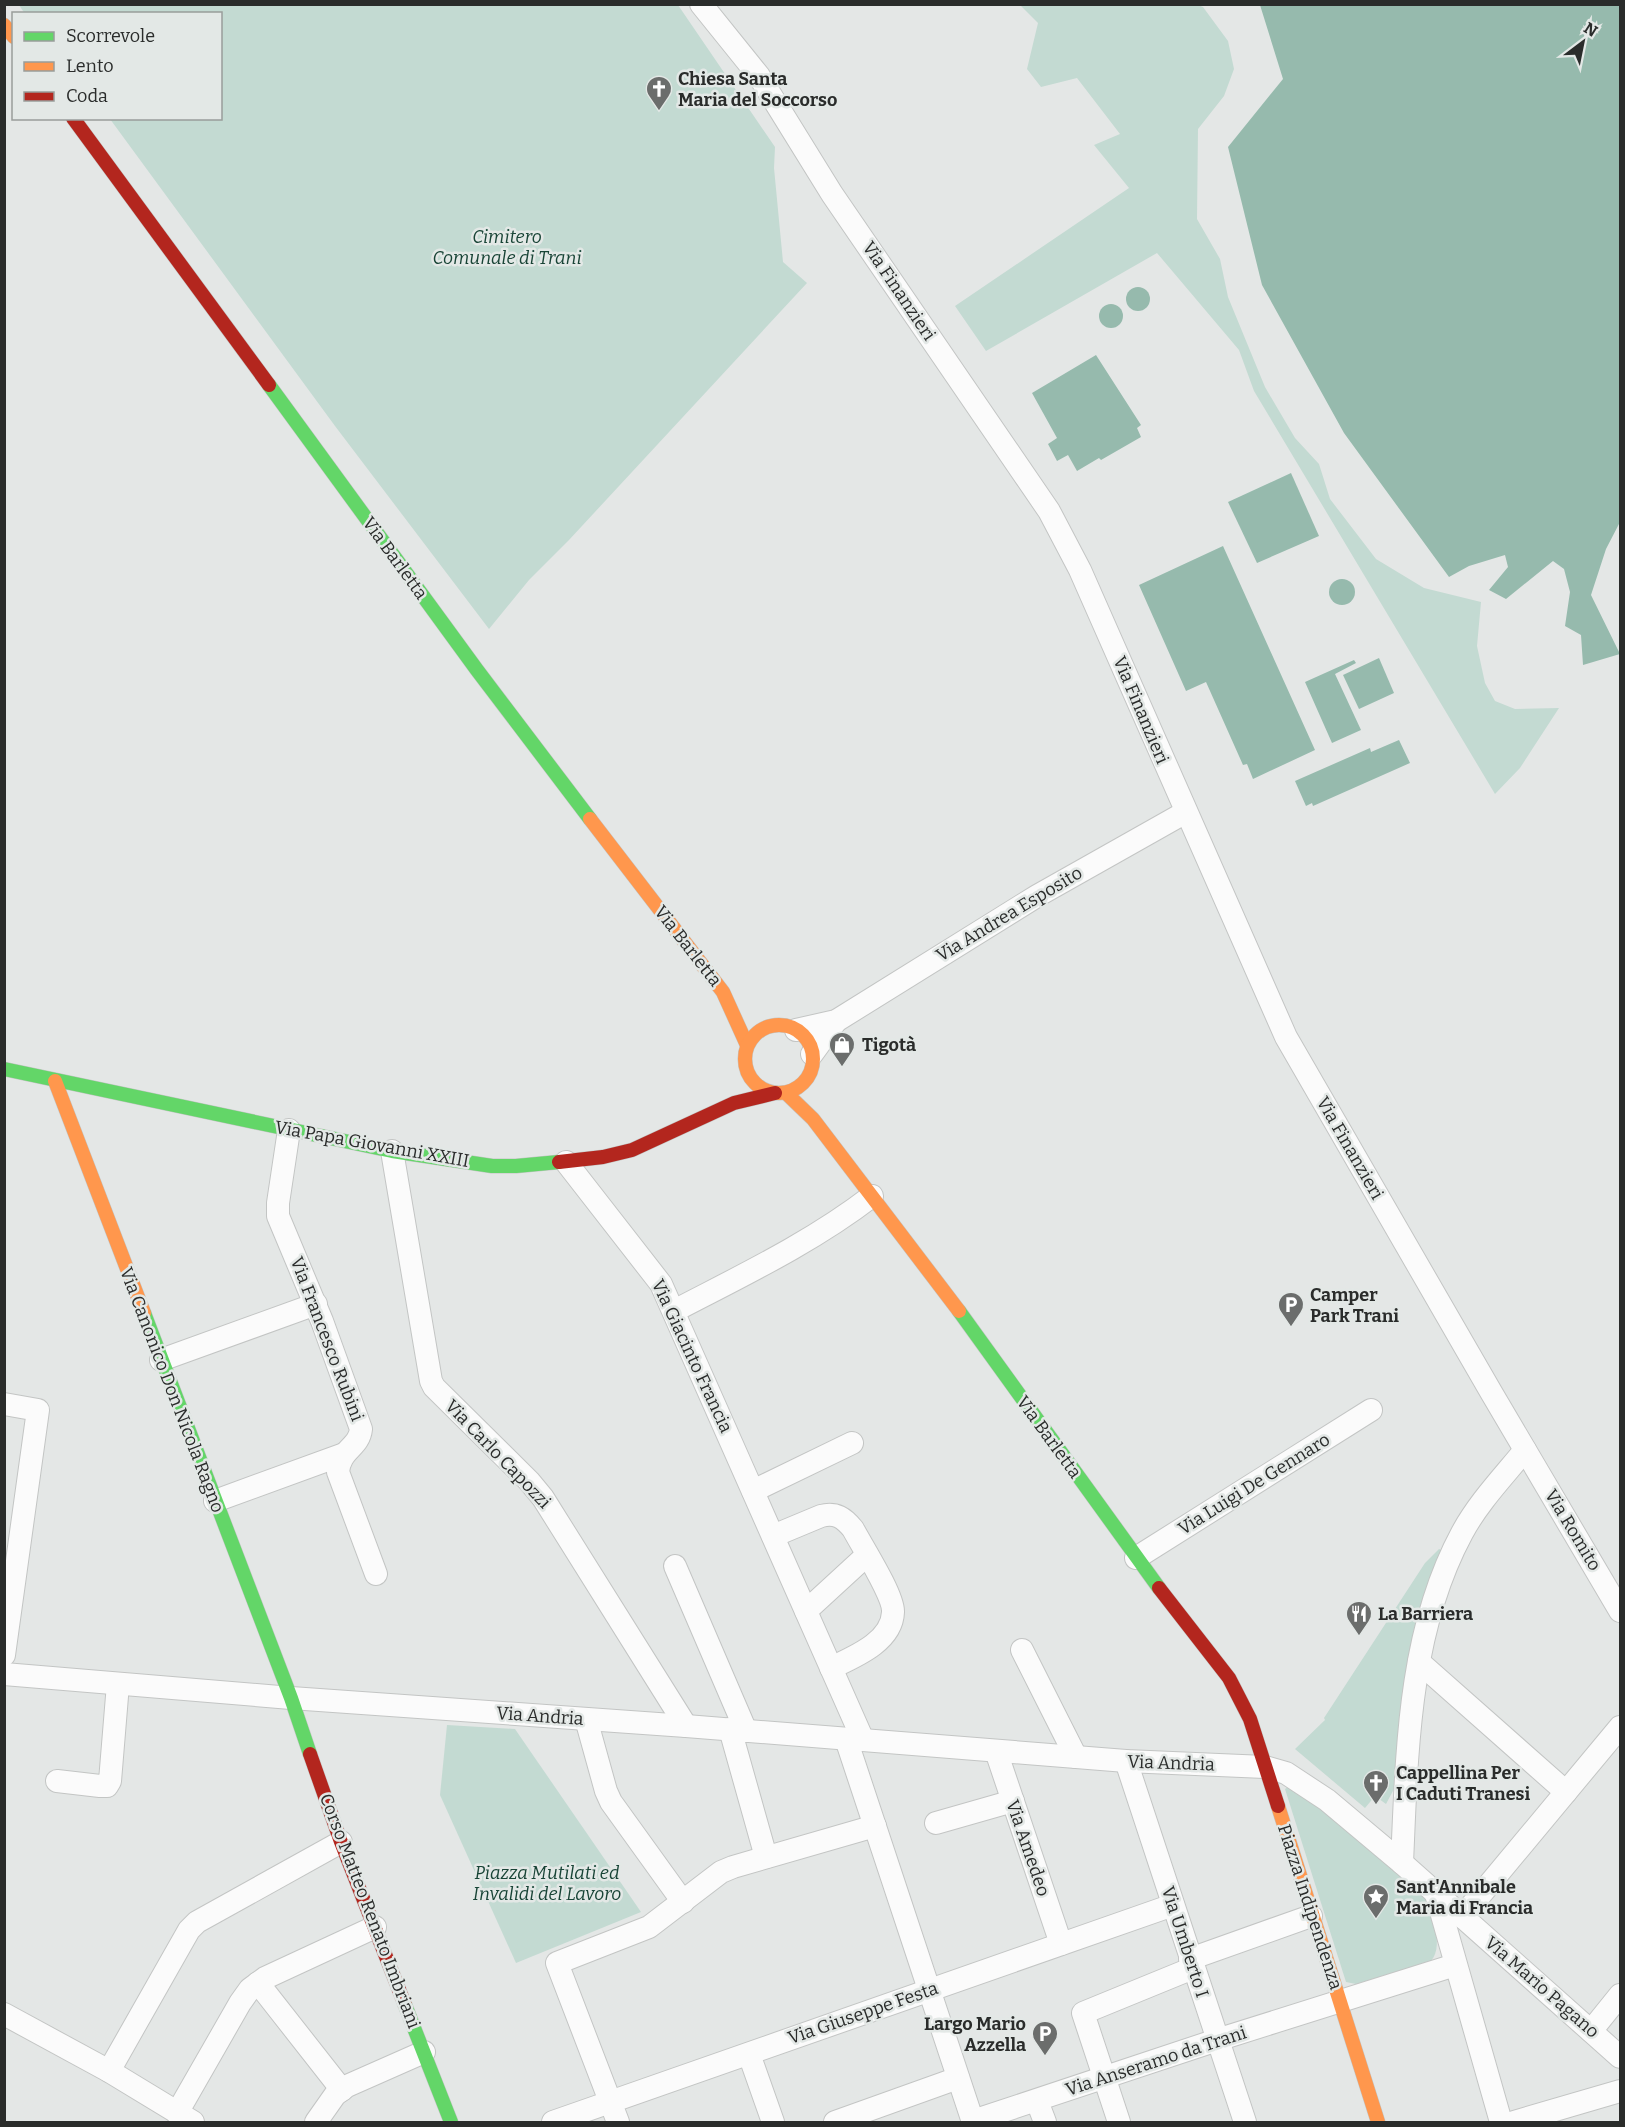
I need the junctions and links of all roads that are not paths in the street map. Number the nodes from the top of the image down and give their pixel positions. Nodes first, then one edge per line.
1 (702, 4) edge
2 (74, 120) edge
3 (1185, 812) junction
4 (723, 992) junction
5 (759, 1020) junction
6 (837, 1021) junction
7 (796, 1030) junction
8 (747, 1045) junction
9 (812, 1054) junction
10 (4, 1069) edge
11 (749, 1076) junction
12 (805, 1081) junction
13 (55, 1082) junction
14 (781, 1093) junction
15 (734, 1103) junction
16 (813, 1119) junction
17 (289, 1130) junction
18 (392, 1151) junction
19 (566, 1162) junction
20 (872, 1196) junction
21 (316, 1304) junction
22 (674, 1311) junction
23 (161, 1360) junction
24 (4, 1404) edge
25 (1371, 1410) dead end
26 (852, 1443) dead end
27 (1525, 1450) junction
28 (344, 1454) junction
29 (753, 1491) junction
30 (215, 1501) junction
31 (773, 1536) junction
32 (867, 1555) junction
33 (1136, 1558) junction
34 (675, 1566) dead end
35 (376, 1574) dead end
36 (806, 1611) junction
37 (1620, 1611) edge
38 (1022, 1650) dead end
39 (4, 1654) edge
40 (1419, 1662) junction
41 (831, 1668) junction
42 (4, 1674) edge
43 (118, 1684) junction
44 (291, 1698) junction
45 (586, 1719) junction
46 (686, 1726) junction
47 (1620, 1726) edge
48 (738, 1730) junction
49 (855, 1740) junction
50 (996, 1751) junction
51 (1076, 1757) junction
52 (1126, 1761) junction
53 (1265, 1767) junction
54 (57, 1781) dead end
55 (1566, 1791) junction
56 (1013, 1801) junction
57 (936, 1823) dead end
58 (875, 1826) junction
59 (341, 1842) junction
60 (766, 1857) junction
61 (1402, 1863) junction
62 (1436, 1894) junction
63 (683, 1902) junction
64 (1173, 1905) junction
65 (1311, 1916) junction
66 (1462, 1917) junction
67 (375, 1927) junction
68 (1061, 1944) junction
69 (1191, 1963) junction
70 (1455, 1965) junction
71 (258, 1983) junction
72 (928, 1990) junction
73 (1620, 1995) edge
74 (1340, 2001) junction
75 (4, 2014) edge
76 (1591, 2031) junction
77 (1217, 2040) junction
78 (424, 2052) junction
79 (748, 2054) junction
80 (1620, 2056) edge
81 (109, 2071) junction
82 (958, 2078) junction
83 (1104, 2078) junction
84 (342, 2090) junction
85 (1620, 2091) edge
86 (1037, 2101) junction
87 (614, 2112) edge
88 (185, 2118) edge
89 (316, 2122) edge
90 (451, 2122) edge
91 (553, 2122) edge
92 (773, 2122) edge
93 (835, 2122) edge
94 (973, 2122) edge
95 (1045, 2122) edge
96 (1119, 2122) edge
97 (1245, 2122) edge
98 (1378, 2122) edge
99 (1501, 2122) edge
100 (1514, 2122) edge

1 - 3 street, Via Finanzieri
2 - 4 street, Via Barletta
3 - 6 street, Via Andrea Esposito
3 - 27 street, Via Finanzieri
4 - 5 street, Via Barletta
4 - 8 street, Via Barletta
5 - 7 street
5 - 8 street
6 - 7 street, Via Andrea Esposito
6 - 9 street, Via Andrea Esposito
7 - 9 street
8 - 11 street, Via Barletta
9 - 12 street, Via Barletta
10 - 13 street, Via Papa Giovanni XXIII
11 - 14 street, Via Barletta
11 - 15 street
12 - 14 street
12 - 16 street, Via Barletta
13 - 17 street, Via Papa Giovanni XXIII
13 - 23 street, Via Canonico Don Nicola Ragno
14 - 15 street, Via Papa Giovanni XXIII
14 - 16 street, Via Barletta
15 - 19 street, Via Papa Giovanni XXIII
16 - 20 street, Via Barletta
17 - 18 street, Via Papa Giovanni XXIII
17 - 21 street, Via Francesco Rubini
18 - 19 street, Via Papa Giovanni XXIII
18 - 46 street, Via Carlo Capozzi
19 - 22 street, Via Giacinto Francia
20 - 22 street
20 - 33 street, Via Barletta
21 - 23 street
21 - 28 street, Via Francesco Rubini
22 - 29 street, Via Giacinto Francia
23 - 30 street, Via Canonico Don Nicola Ragno
24 - 39 street
25 - 33 street, Via Luigi De Gennaro
26 - 29 street
27 - 37 street, Via Romito
27 - 40 street
28 - 30 street
28 - 35 street, Via Francesco Rubini
29 - 31 street, Via Giacinto Francia
30 - 44 street, Via Canonico Don Nicola Ragno
31 - 32 street
31 - 36 street, Via Giacinto Francia
32 - 36 street
32 - 41 street
33 - 53 street, Via Barletta
34 - 48 street
36 - 41 street, Via Giacinto Francia
38 - 51 street
40 - 55 street
40 - 61 street
41 - 49 street, Via Giacinto Francia
42 - 43 street, Via Andria
43 - 44 street, Via Andria
43 - 54 street
44 - 45 street, Via Andria
44 - 59 street, Corso Matteo Renato Imbriani
45 - 46 street, Via Andria
45 - 63 street
46 - 48 street, Via Andria
47 - 55 street
48 - 49 street, Via Andria
48 - 60 street
49 - 50 street, Via Andria
49 - 58 street, Via Giacinto Francia
50 - 51 street, Via Andria
50 - 56 street, Via Amedeo
51 - 52 street, Via Andria
52 - 53 street, Via Andria
52 - 64 street, Via Umberto I
53 - 61 street
53 - 65 street, Piazza Indipendenza
55 - 66 street
56 - 57 street
56 - 68 street, Via Amedeo
58 - 60 street
58 - 72 street, Via Giacinto Francia
59 - 67 street, Corso Matteo Renato Imbriani
59 - 81 street
60 - 63 street
61 - 62 street
62 - 66 street, Via Mario Pagano
62 - 70 street
63 - 87 street
64 - 68 street, Via Giuseppe Festa
64 - 69 street, Via Umberto I
65 - 69 street
65 - 74 street, Piazza Indipendenza
66 - 76 street, Via Mario Pagano
67 - 71 street
67 - 78 street, Corso Matteo Renato Imbriani
68 - 72 street, Via Giuseppe Festa
69 - 77 street, Via Umberto I
69 - 83 street
70 - 74 street, Piazza Indipendenza
70 - 99 street
71 - 84 street
71 - 88 street
72 - 79 street, Via Giuseppe Festa
72 - 82 street, Via Giacinto Francia
73 - 76 street
74 - 77 street, Via Anseramo da Trani
74 - 98 street
75 - 81 street
76 - 80 street, Via Mario Pagano
77 - 83 street, Via Anseramo da Trani
77 - 97 street, Via Umberto I
78 - 84 street
78 - 90 street, Corso Matteo Renato Imbriani
79 - 87 street, Via Giuseppe Festa
79 - 92 street
81 - 88 street
82 - 93 street
82 - 94 street, Via Giacinto Francia
83 - 86 street, Via Anseramo da Trani
83 - 96 street
84 - 89 street
85 - 100 street
86 - 94 street, Via Anseramo da Trani
86 - 95 street
87 - 91 street, Via Giuseppe Festa

